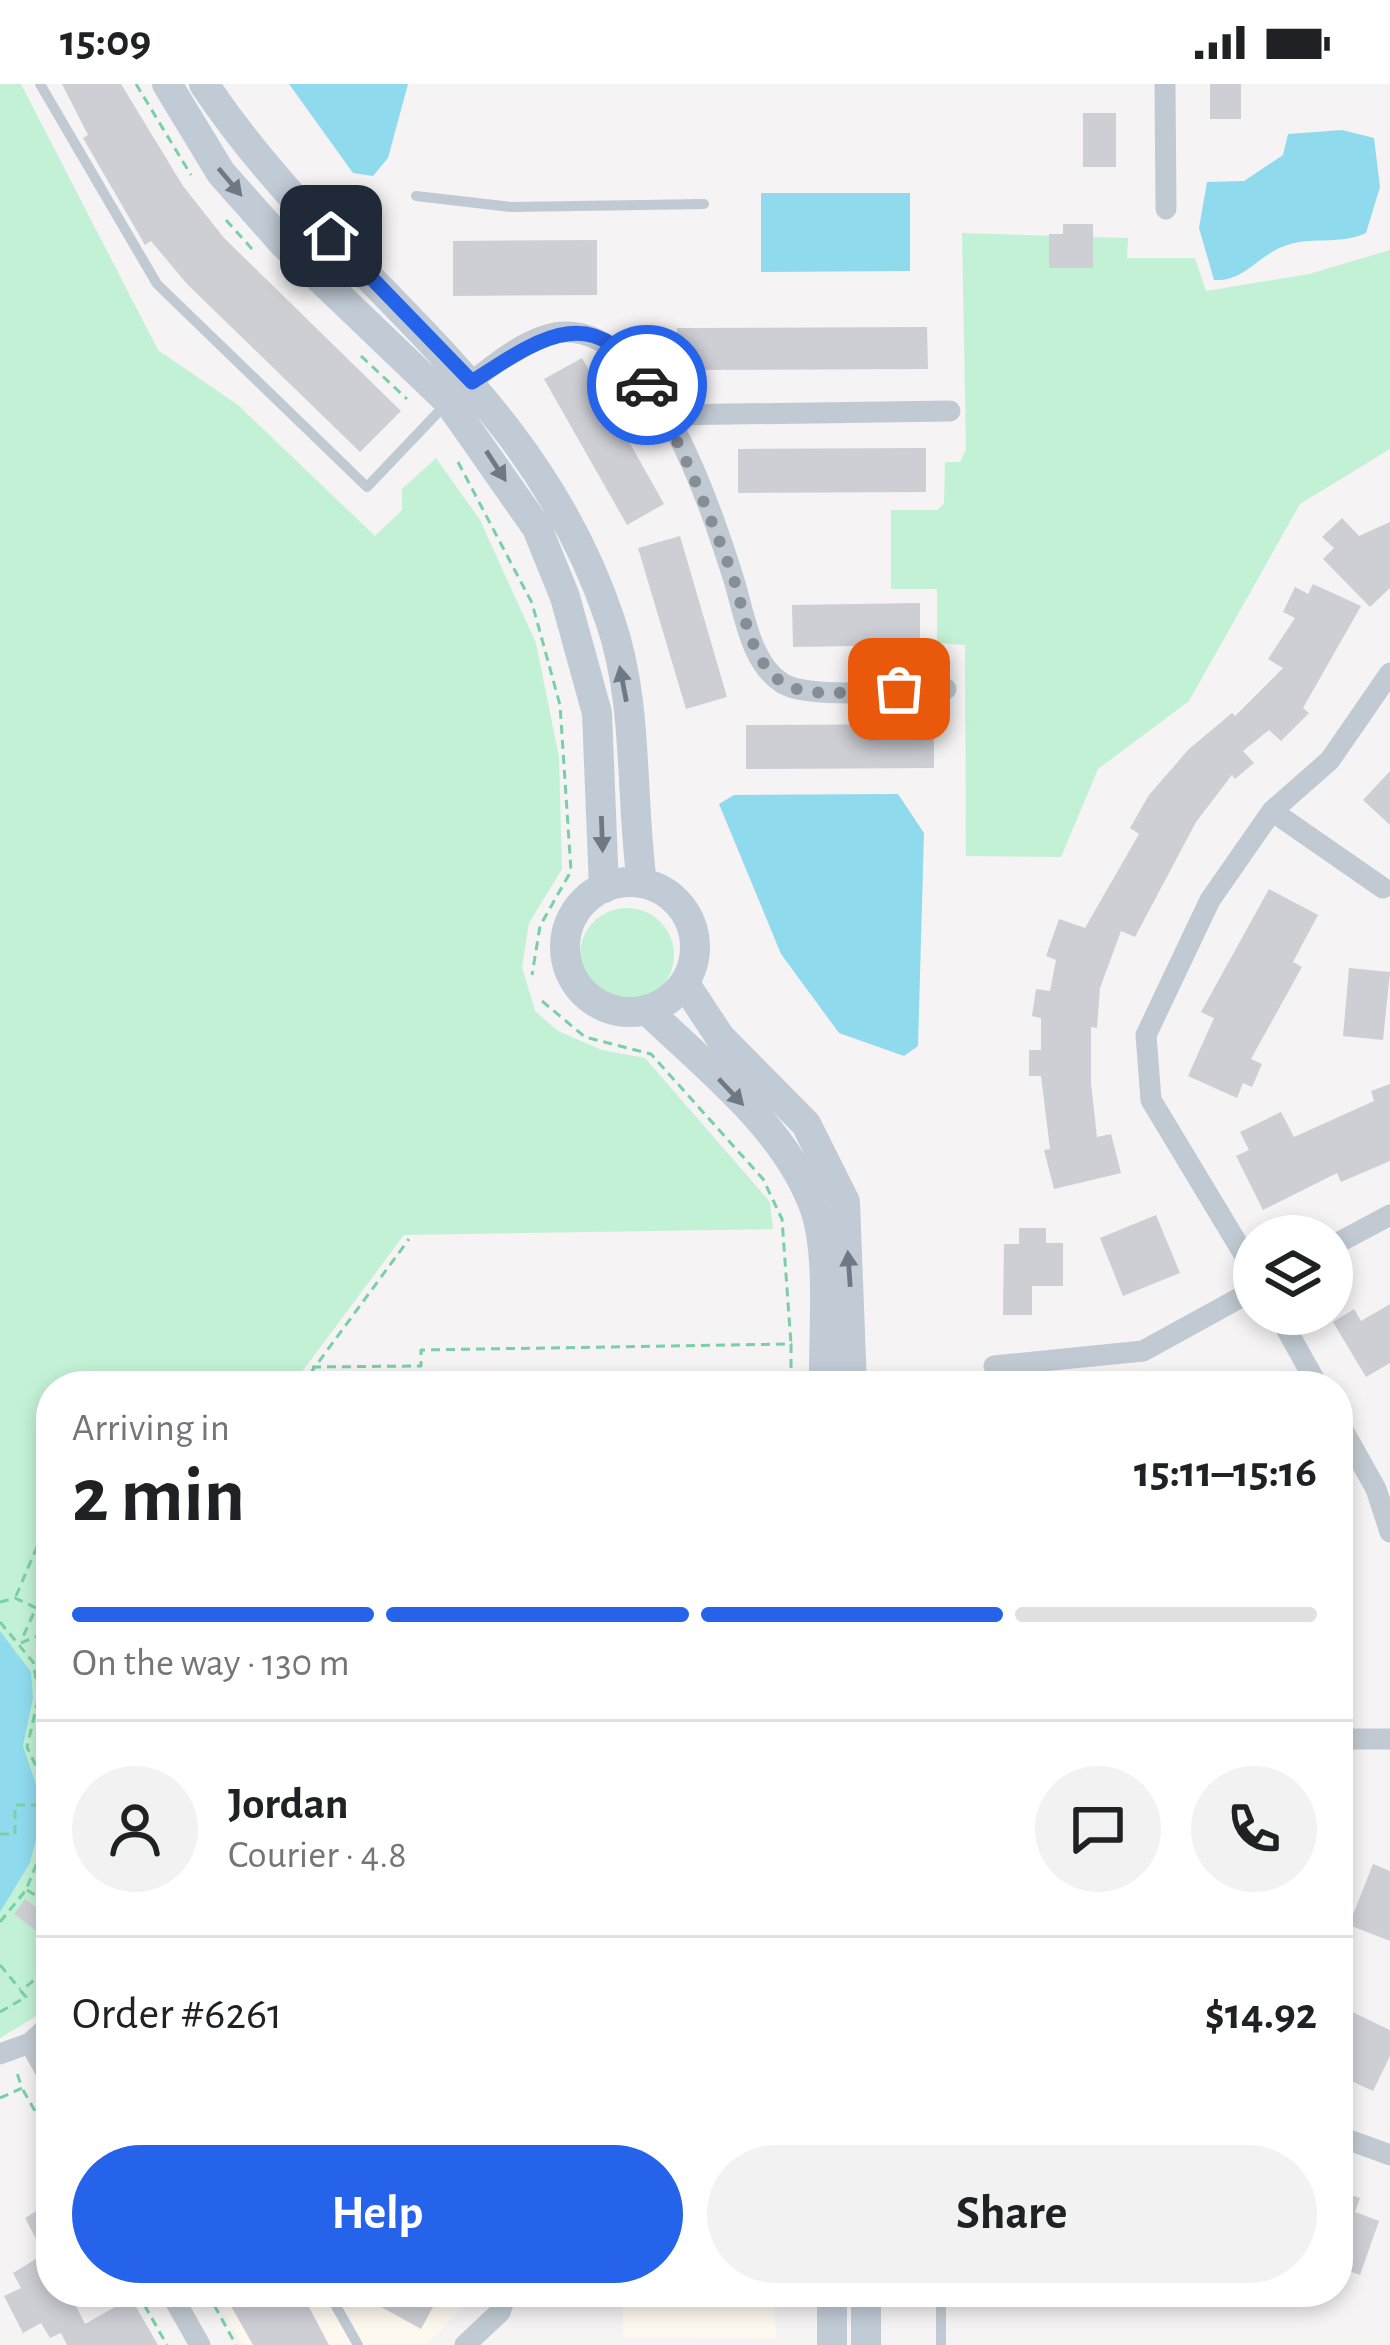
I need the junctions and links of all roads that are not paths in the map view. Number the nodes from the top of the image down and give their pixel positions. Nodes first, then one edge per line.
1 (40, 84) edge
2 (166, 84) edge
3 (204, 84) edge
4 (1165, 84) edge
5 (416, 196) dead end
6 (704, 204) dead end
7 (1166, 209) dead end
8 (460, 391) junction
9 (950, 411) dead end
10 (665, 415) junction
11 (1390, 673) edge
12 (946, 689) dead end
13 (1272, 812) junction
14 (642, 884) junction
15 (604, 888) junction
16 (1383, 888) dead end
17 (685, 985) junction
18 (647, 1010) junction
19 (1390, 1215) edge
20 (1353, 1235) edge
21 (1233, 1236) edge
22 (1233, 1302) edge
23 (1290, 1335) edge
24 (994, 1366) dead end
25 (823, 1371) edge
26 (851, 1371) edge
27 (1310, 1371) edge
28 (1353, 1448) edge
29 (1390, 1532) edge
30 (1353, 1739) edge
31 (1390, 1739) edge
32 (36, 2038) edge
33 (30, 2043) junction
34 (0, 2054) edge
35 (36, 2054) edge
36 (1353, 2141) edge
37 (1390, 2155) edge
38 (178, 2307) edge
39 (336, 2307) edge
40 (502, 2307) edge
41 (832, 2307) edge
42 (866, 2307) edge
43 (941, 2307) edge
44 (200, 2345) edge
45 (358, 2345) edge
46 (465, 2345) edge
47 (832, 2345) edge
48 (866, 2345) edge
49 (941, 2345) edge

1 - 8 lane
2 -> 8 street
3 - 8 street
4 - 7 street
5 - 6 lane
8 - 10 street
14 -> 8 street
8 -> 15 street
9 - 10 street
10 - 12 street
11 - 13 street
13 - 16 street
13 - 21 street
14 - 15 street
14 - 17 street
15 - 18 street
17 - 18 street
26 -> 17 street
18 -> 25 street
19 - 20 street
22 - 24 street
23 - 27 street
28 - 29 street
30 - 31 street
32 - 33 street
33 - 34 street
33 - 35 street
36 - 37 street
38 - 44 street
39 - 45 lane
40 - 46 street
41 - 47 street
42 - 48 street
43 - 49 lane

